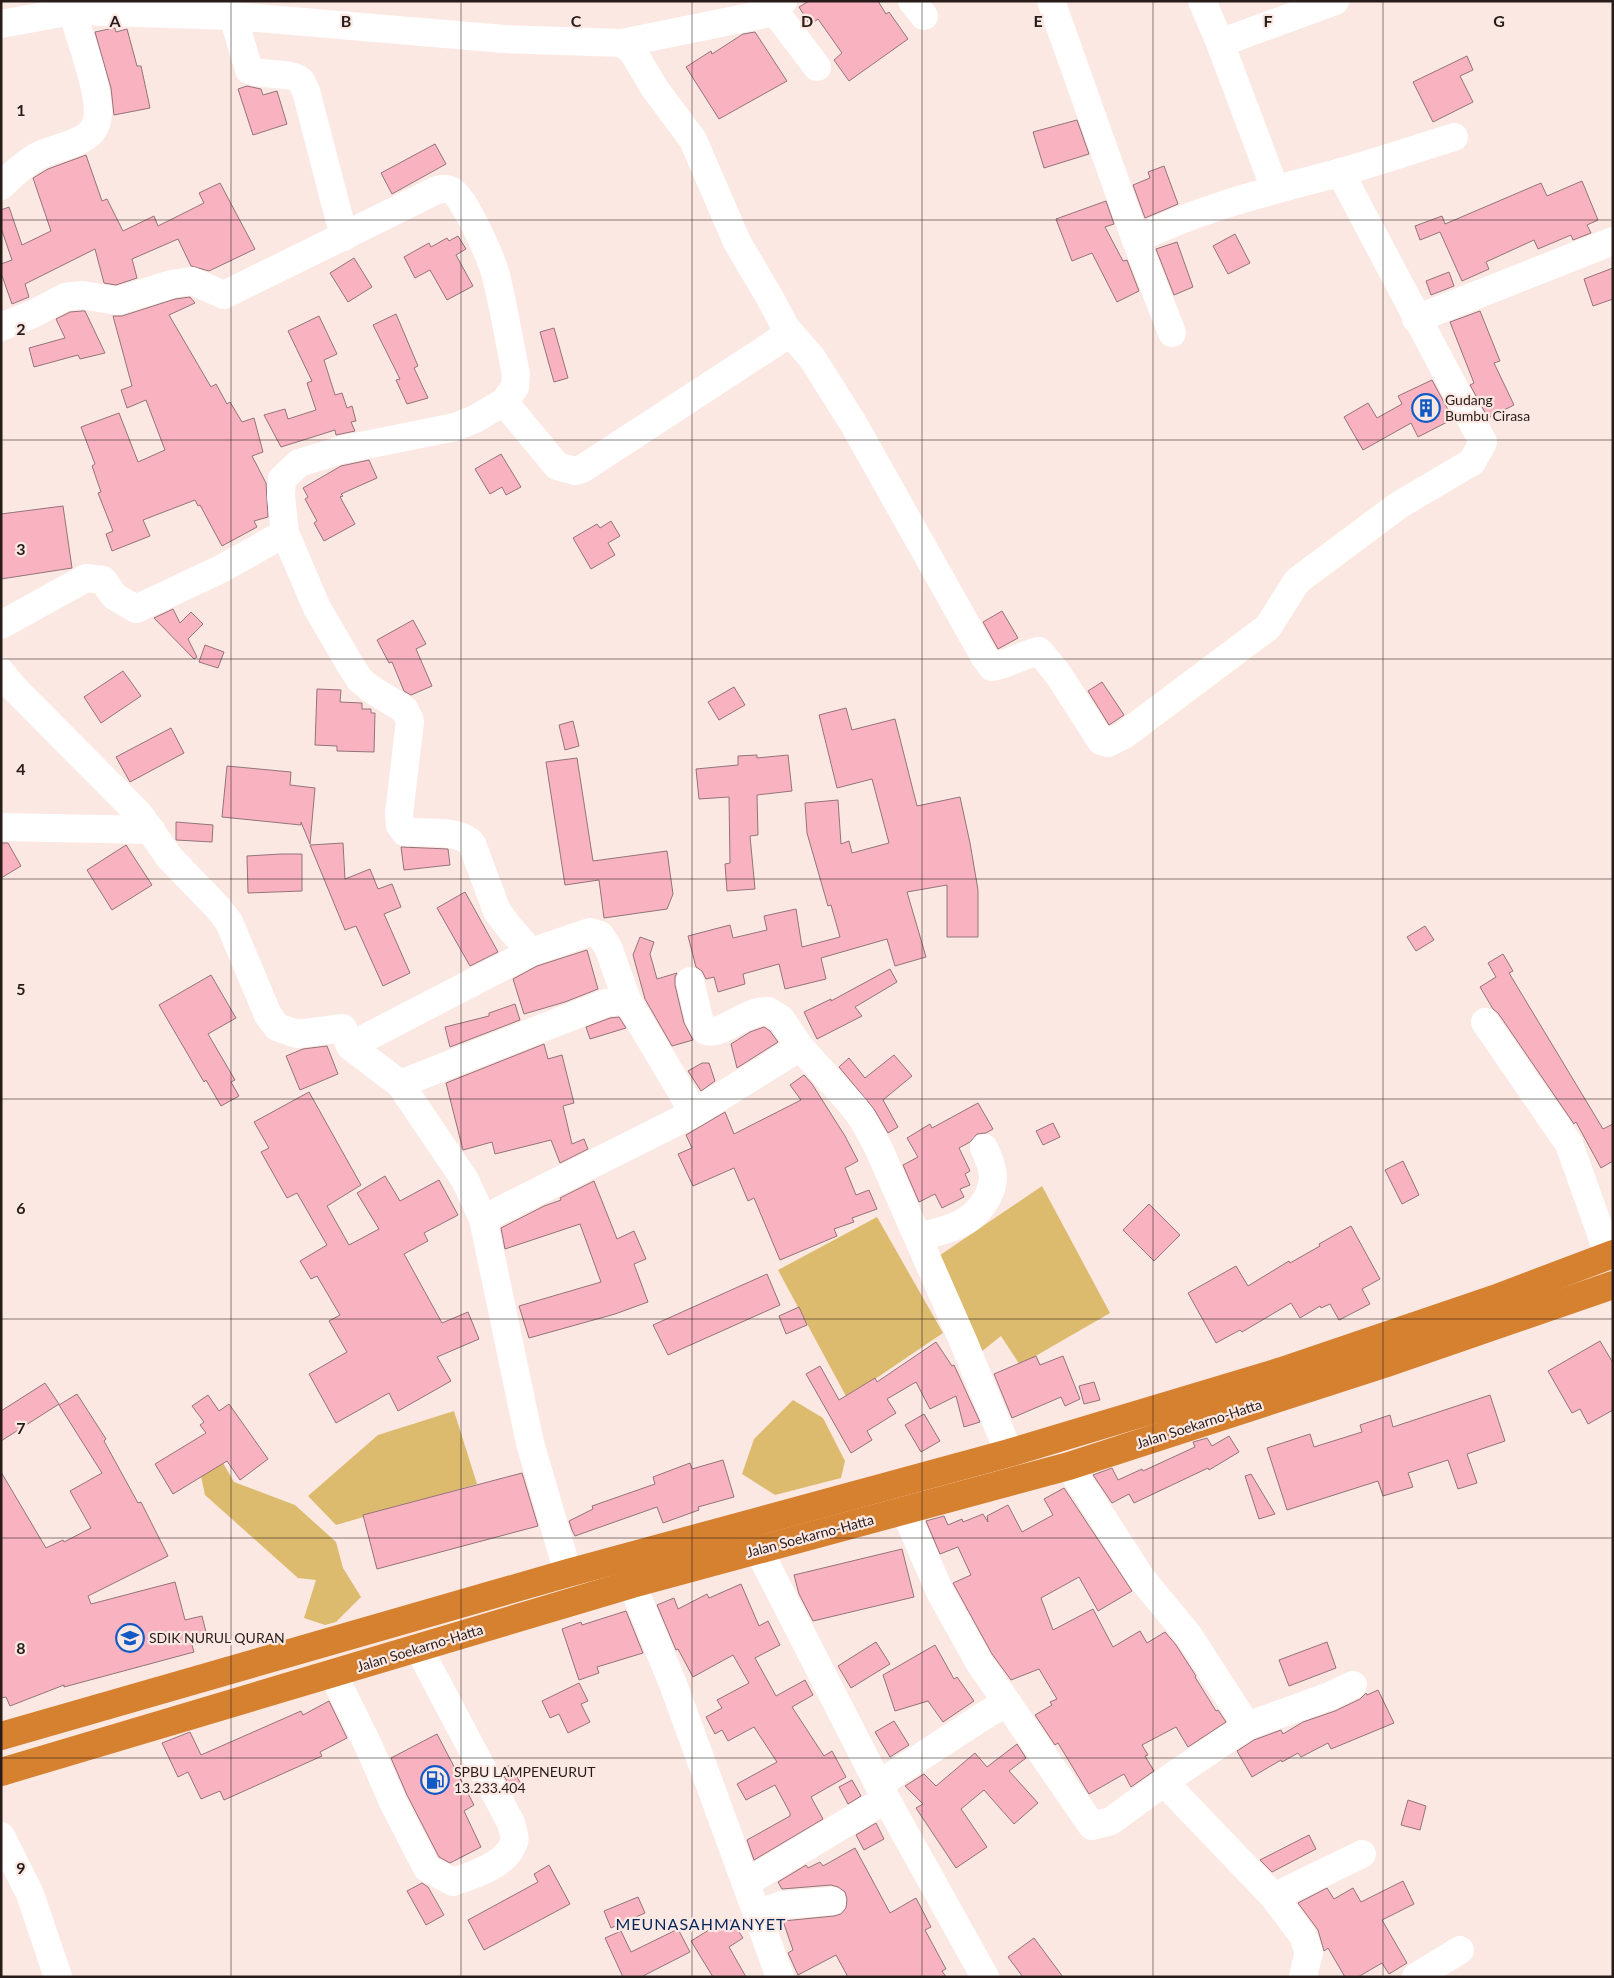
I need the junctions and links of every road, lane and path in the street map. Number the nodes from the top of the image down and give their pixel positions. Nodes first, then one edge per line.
1 (1202, 1) edge
2 (1335, 1) edge
3 (1052, 2) edge
4 (778, 5) edge
5 (72, 11) junction
6 (233, 16) junction
7 (1, 24) edge
8 (1220, 42) junction
9 (622, 43) junction
10 (817, 68) dead end
11 (1454, 137) dead end
12 (1340, 172) junction
13 (1, 186) edge
14 (1275, 189) junction
15 (344, 237) junction
16 (1136, 240) junction
17 (1613, 241) edge
18 (1416, 319) junction
19 (1, 326) edge
20 (786, 328) junction
21 (1172, 333) dead end
22 (504, 402) junction
23 (285, 533) junction
24 (1, 625) edge
25 (1, 672) edge
26 (1, 827) edge
27 (151, 830) junction
28 (531, 952) junction
29 (690, 981) dead end
30 (627, 1000) junction
31 (1485, 1022) dead end
32 (350, 1046) junction
33 (800, 1047) junction
34 (400, 1084) junction
35 (694, 1113) junction
36 (984, 1148) dead end
37 (483, 1219) junction
38 (919, 1238) junction
39 (1611, 1255) edge
40 (1613, 1285) edge
41 (1009, 1453) junction
42 (1069, 1466) junction
43 (905, 1510) junction
44 (720, 1532) junction
45 (758, 1549) junction
46 (724, 1560) junction
47 (568, 1573) junction
48 (632, 1584) junction
49 (419, 1649) junction
50 (333, 1674) junction
51 (1353, 1685) dead end
52 (1008, 1704) junction
53 (66, 1718) junction
54 (1247, 1726) junction
55 (1, 1736) edge
56 (74, 1750) junction
57 (1, 1772) edge
58 (1165, 1783) junction
59 (879, 1799) junction
60 (1, 1836) edge
61 (1362, 1854) dead end
62 (746, 1883) junction
63 (1274, 1897) junction
64 (832, 1901) dead end
65 (756, 1914) junction
66 (1460, 1950) dead end
67 (776, 1975) edge
68 (58, 1977) edge
69 (985, 1977) edge
70 (1303, 1977) edge
71 (1416, 1977) edge

1 - 8 street
2 - 8 street
3 - 16 street
4 - 9 street
4 - 10 street
5 - 6 street
5 - 7 street
5 - 13 street
6 - 9 street
6 - 15 street
8 - 14 street
9 - 20 street
11 - 12 street
12 - 14 street
12 - 18 street
14 - 16 street
15 - 19 street
15 - 22 street
16 - 21 street
17 - 18 street
18 - 20 street
20 - 22 street
22 - 23 street
23 - 24 street
23 - 28 street
25 - 27 street
26 - 27 street
27 - 32 street
28 - 30 street
28 - 32 street
29 - 33 street
30 - 34 street
30 - 35 street
31 - 39 street
32 - 34 street
33 - 35 street
33 - 38 street
34 - 37 street
35 - 37 street
36 - 38 street
37 - 47 street
38 - 41 street
39 - 41 highway, Jalan Soekarno-Hatta
40 - 42 highway, Jalan Soekarno-Hatta
41 - 44 highway, Jalan Soekarno-Hatta
42 - 43 highway, Jalan Soekarno-Hatta
42 - 54 street
43 - 45 highway, Jalan Soekarno-Hatta
43 - 52 street
44 - 46 highway
44 - 47 highway, Jalan Soekarno-Hatta
45 - 46 highway, Jalan Soekarno-Hatta
45 - 59 street
46 - 48 highway, Jalan Soekarno-Hatta
47 - 53 highway, Jalan Soekarno-Hatta
48 - 49 highway, Jalan Soekarno-Hatta
48 - 62 street
49 - 50 highway, Jalan Soekarno-Hatta
49 - 50 street
50 - 56 highway, Jalan Soekarno-Hatta
51 - 54 street
52 - 58 street
52 - 59 street
53 - 55 highway, Jalan Soekarno-Hatta
53 - 56 highway
54 - 58 street
56 - 57 highway, Jalan Soekarno-Hatta
58 - 63 street
59 - 62 street
59 - 69 street
60 - 68 street
61 - 63 street
62 - 65 street
63 - 70 street
64 - 65 street
65 - 67 street
66 - 71 street

